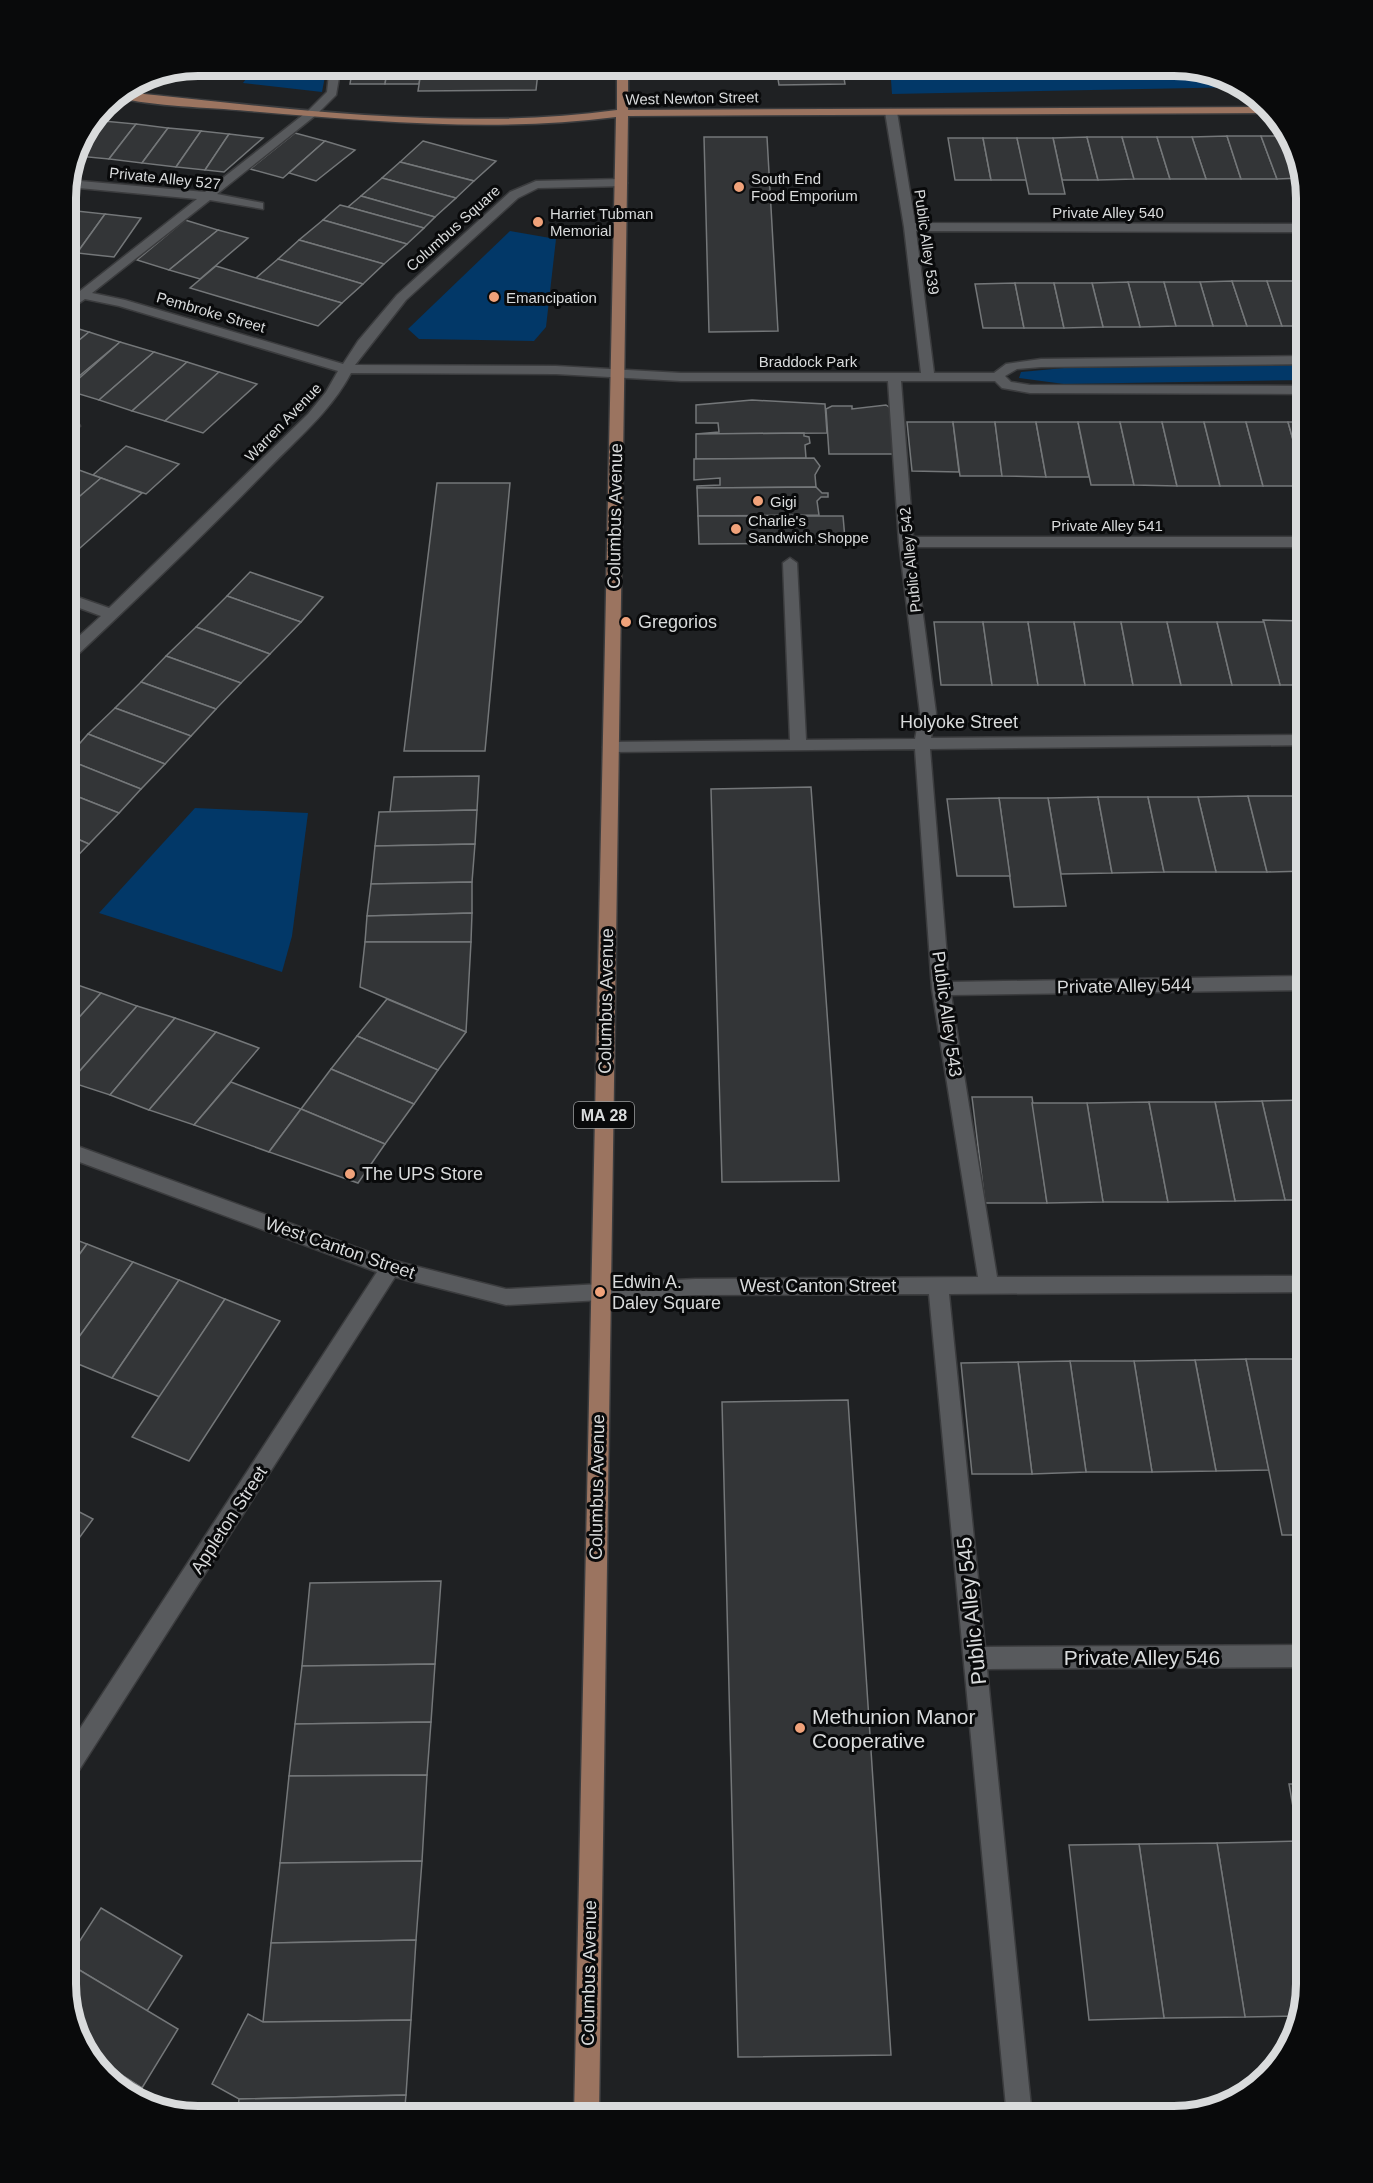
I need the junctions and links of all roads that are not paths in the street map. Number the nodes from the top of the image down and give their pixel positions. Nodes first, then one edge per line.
1 (334, 77) edge
2 (623, 77) edge
3 (132, 96) edge
4 (1258, 110) edge
5 (891, 112) junction
6 (312, 113) junction
7 (622, 113) junction
8 (621, 183) junction
9 (78, 184) edge
10 (208, 196) junction
11 (259, 206) dead end
12 (910, 227) junction
13 (1296, 228) edge
14 (77, 293) edge
15 (82, 294) junction
16 (77, 298) edge
17 (1296, 360) edge
18 (346, 369) junction
19 (619, 375) junction
20 (998, 377) junction
21 (894, 378) junction
22 (928, 378) junction
23 (1296, 390) edge
24 (906, 542) junction
25 (1296, 542) edge
26 (790, 563) dead end
27 (77, 602) edge
28 (111, 614) junction
29 (77, 647) edge
30 (1296, 740) edge
31 (922, 742) junction
32 (798, 743) junction
33 (611, 747) junction
34 (1296, 983) edge
35 (941, 989) junction
36 (76, 1153) edge
37 (390, 1268) junction
38 (1296, 1284) edge
39 (938, 1285) junction
40 (989, 1285) junction
41 (601, 1290) junction
42 (1296, 1656) edge
43 (976, 1658) junction
44 (76, 1754) edge
45 (586, 2106) edge
46 (1019, 2106) edge

1 - 6 street
2 - 7 main road, Columbus Avenue / MA 28
3 - 6 main road, West Newton Street
4 - 5 main road, West Newton Street
5 - 7 main road, West Newton Street
5 - 12 street, Public Alley 539
6 - 7 main road, West Newton Street
6 - 10 street
7 - 8 main road, Columbus Avenue / MA 28
8 - 18 street, Columbus Square
8 - 19 main road, Columbus Avenue / MA 28
9 - 10 street, Private Alley 527
10 - 11 street, Private Alley 527
10 - 15 street
12 - 13 street, Private Alley 540
12 - 22 street, Public Alley 539
14 - 15 street, Pembroke Street
15 - 16 street
15 - 18 street, Pembroke Street
17 - 20 street, Braddock Park
18 - 19 street
18 - 28 street, Warren Avenue
19 - 21 street, Braddock Park
19 - 33 main road, Columbus Avenue / MA 28
20 - 22 street, Braddock Park
20 - 23 street, Braddock Park
21 - 22 street, Braddock Park
21 - 24 street, Public Alley 542
24 - 25 street, Private Alley 541
24 - 31 street, Public Alley 542
26 - 32 street
27 - 28 street
28 - 29 street, Warren Avenue
30 - 31 street, Holyoke Street
31 - 32 street, Holyoke Street
31 - 35 street, Public Alley 543
32 - 33 street, Holyoke Street
33 - 41 main road, Columbus Avenue / MA 28
34 - 35 street, Private Alley 544
35 - 40 street, Public Alley 543
36 - 37 street, West Canton Street
37 - 41 street, West Canton Street
37 - 44 street, Appleton Street
38 - 40 street, West Canton Street
39 - 40 street, West Canton Street
39 - 41 street, West Canton Street
39 - 43 street, Public Alley 545
41 - 45 main road, Columbus Avenue / MA 28
42 - 43 street, Private Alley 546
43 - 46 street, Public Alley 545

